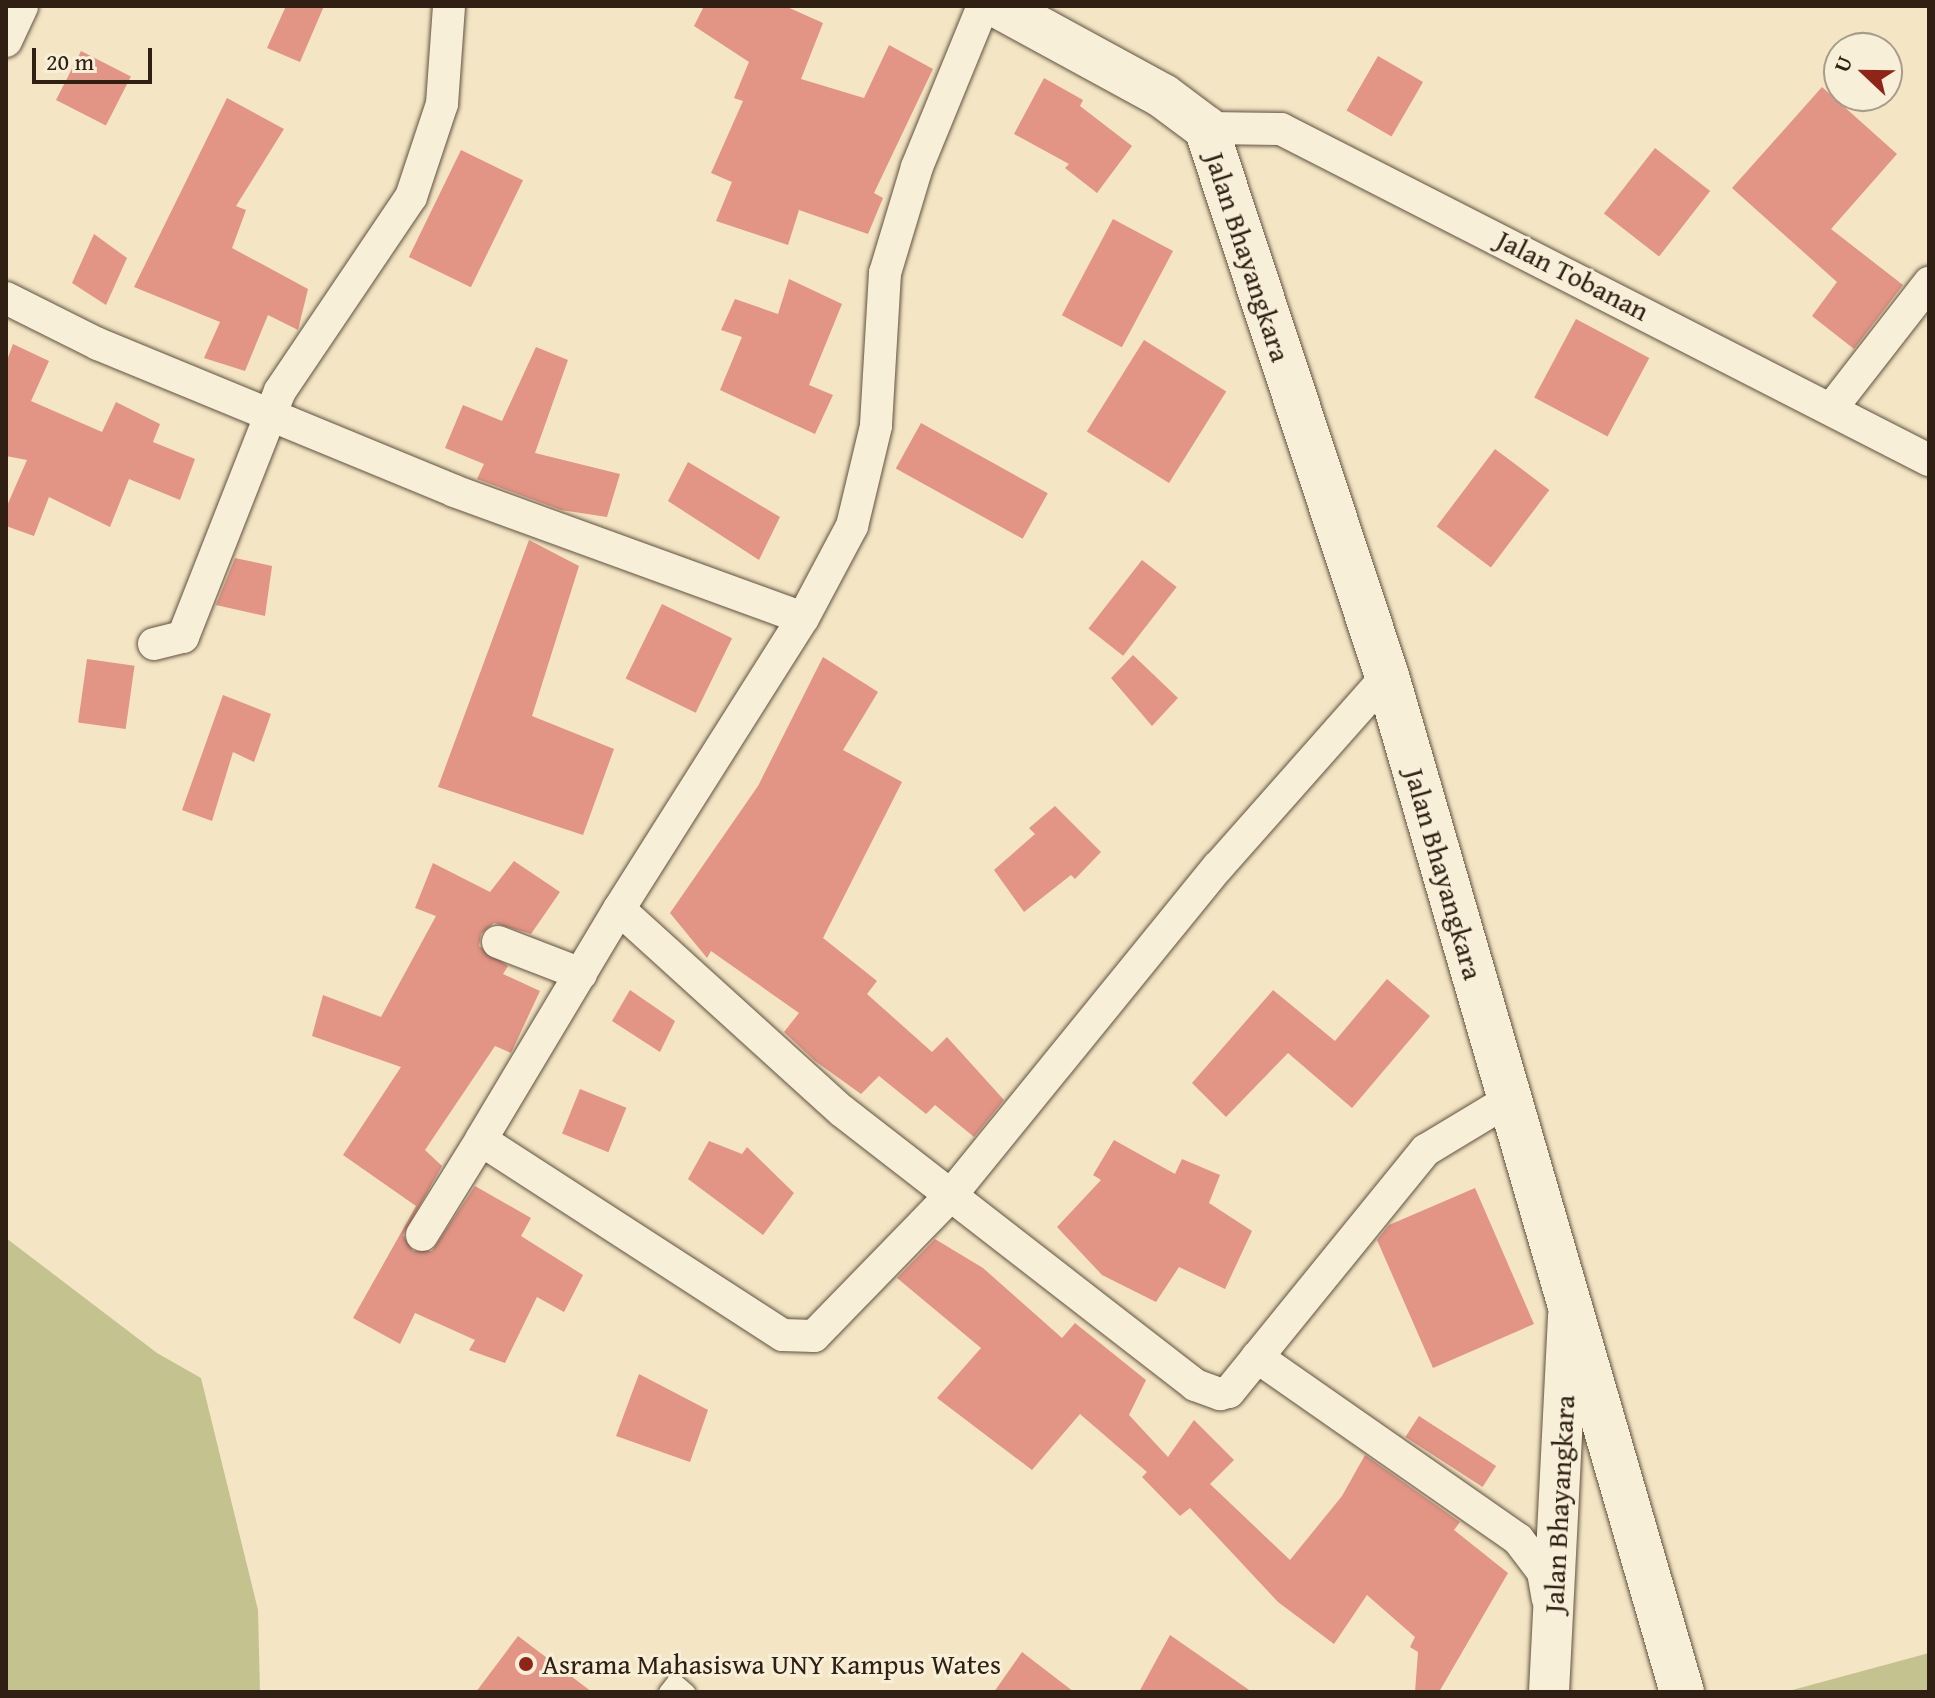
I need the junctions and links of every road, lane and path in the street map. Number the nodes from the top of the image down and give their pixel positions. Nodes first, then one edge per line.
1 (22, 6) edge
2 (449, 6) edge
3 (983, 6) edge
4 (998, 6) edge
5 (6, 41) edge
6 (1206, 128) junction
7 (1929, 283) edge
8 (6, 298) edge
9 (1831, 409) junction
10 (270, 415) junction
11 (1929, 460) edge
12 (803, 618) junction
13 (154, 644) dead end
14 (1387, 676) junction
15 (619, 909) junction
16 (498, 942) dead end
17 (581, 974) junction
18 (1509, 1100) junction
19 (481, 1140) junction
20 (951, 1195) junction
21 (422, 1235) dead end
22 (1569, 1303) junction
23 (1257, 1357) junction
24 (1554, 1629) junction
25 (667, 1692) edge
26 (687, 1692) edge
27 (1549, 1692) edge
28 (1682, 1692) edge

1 - 5 street
2 - 10 street
3 - 12 street
4 - 6 main road, Jalan Bhayangkara
6 - 9 street, Jalan Tobanan
6 - 14 main road, Jalan Bhayangkara
7 - 9 street
8 - 10 street
9 - 11 street, Jalan Tobanan
10 - 12 street
10 - 13 street
12 - 15 street
14 - 18 main road, Jalan Bhayangkara
14 - 20 street
15 - 17 street
15 - 20 street
16 - 17 street
17 - 19 street
18 - 22 main road, Jalan Bhayangkara
18 - 23 street
19 - 20 street
19 - 21 street
20 - 23 street
22 - 24 street, Jalan Bhayangkara
22 - 28 main road
23 - 24 street
24 - 27 street, Jalan Bhayangkara
25 - 26 lane

